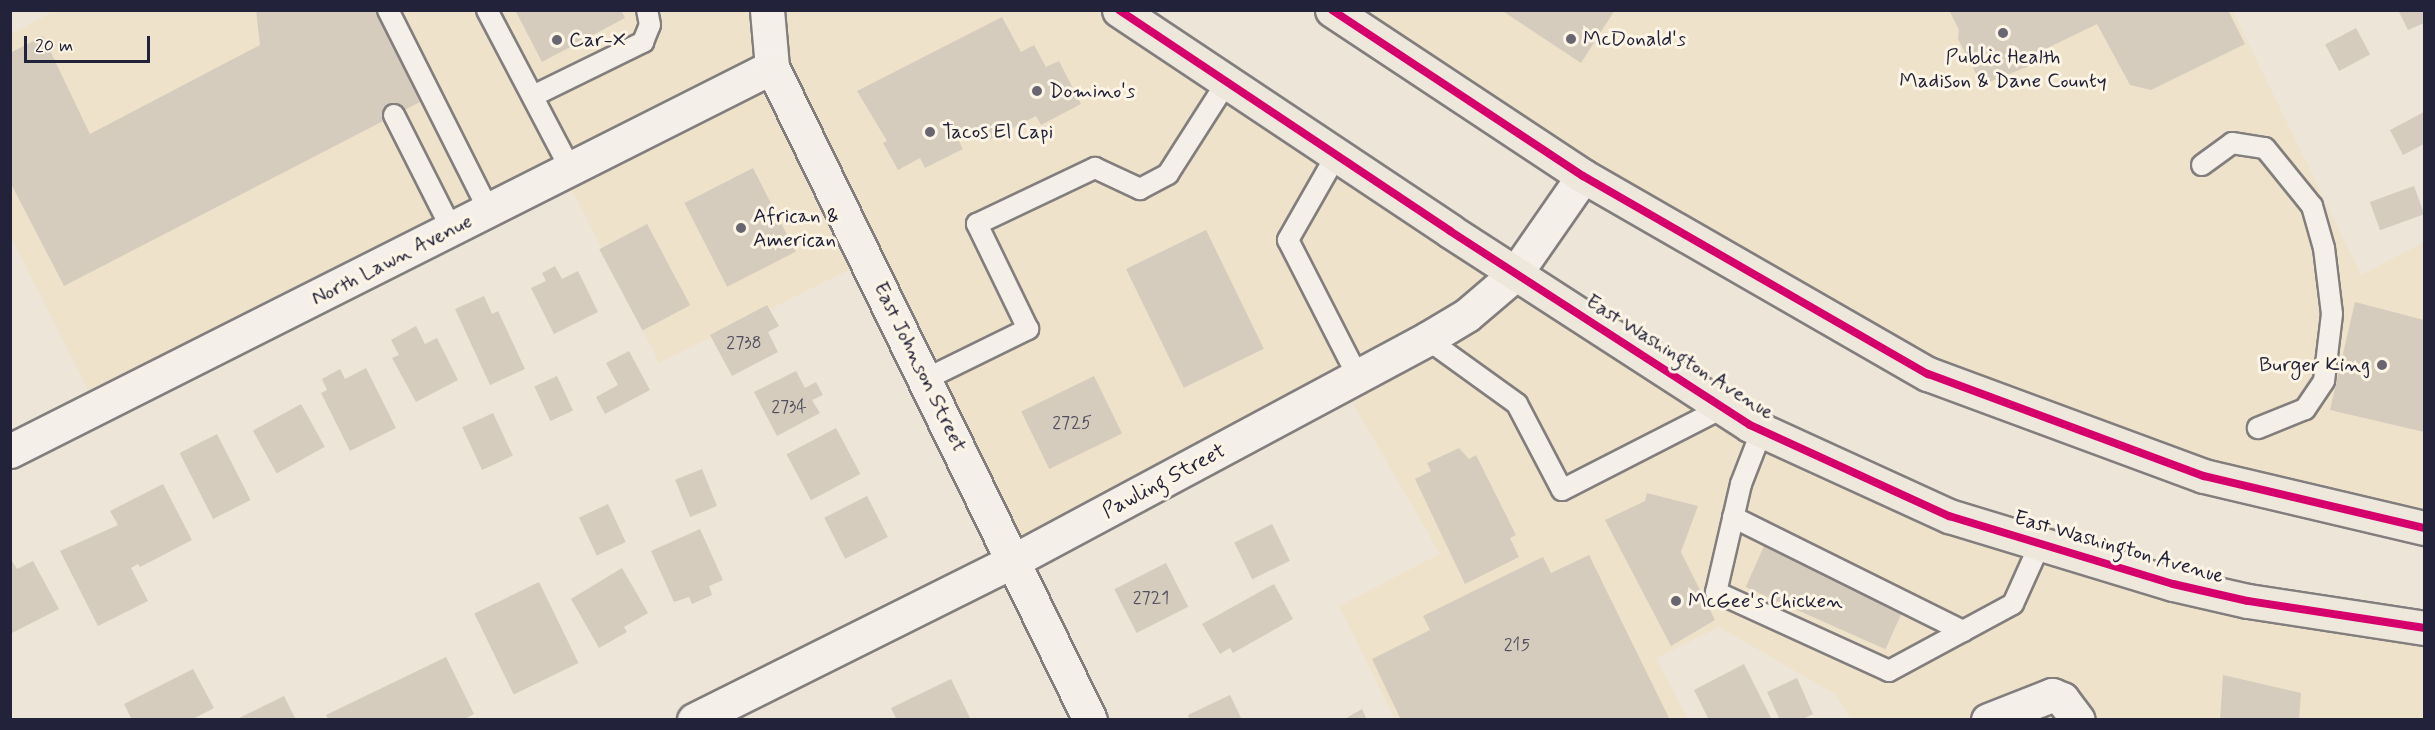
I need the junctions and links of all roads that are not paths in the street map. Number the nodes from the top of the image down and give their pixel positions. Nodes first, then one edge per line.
1 (388, 10) edge
2 (487, 10) edge
3 (647, 10) edge
4 (766, 10) edge
5 (1119, 10) edge
6 (1332, 10) edge
7 (772, 67) junction
8 (1228, 80) junction
9 (532, 96) junction
10 (394, 115) dead end
11 (1337, 154) junction
12 (2202, 165) dead end
13 (571, 170) junction
14 (1583, 176) junction
15 (489, 211) junction
16 (452, 230) junction
17 (1515, 274) junction
18 (1427, 339) junction
19 (1358, 377) junction
20 (926, 379) junction
21 (1724, 407) junction
22 (2258, 429) dead end
23 (1762, 430) junction
24 (10, 451) edge
25 (1733, 517) junction
26 (2424, 528) edge
27 (2040, 544) junction
28 (1013, 561) junction
29 (2424, 628) edge
30 (1963, 631) junction
31 (2070, 709) edge
32 (694, 720) edge
33 (1090, 720) edge
34 (1988, 720) edge

1 - 15 lane
2 - 9 lane
3 - 9 lane
4 - 7 street, East Johnson Street
5 - 8 main road, East Washington Avenue
6 - 14 main road
7 - 13 street, North Lawn Avenue
7 - 20 street, East Johnson Street
8 - 11 main road, East Washington Avenue
8 - 20 lane
9 - 13 lane
10 - 16 lane
11 - 17 main road, East Washington Avenue
11 - 19 lane
12 - 22 lane
13 - 15 street, North Lawn Avenue
14 - 17 street, Pawling Street
14 - 26 main road
15 - 16 street, North Lawn Avenue
16 - 24 street, North Lawn Avenue
17 - 18 street, Pawling Street
17 - 21 main road, East Washington Avenue
18 - 19 street, Pawling Street
18 - 21 lane
19 - 28 street, Pawling Street
20 - 28 street, East Johnson Street
21 - 23 main road, East Washington Avenue
23 - 25 lane
23 - 27 main road, East Washington Avenue
25 - 30 lane
25 - 30 lane
27 - 29 main road, East Washington Avenue
27 - 30 lane
28 - 32 street, Pawling Street
28 - 33 street, East Johnson Street
31 - 34 street

